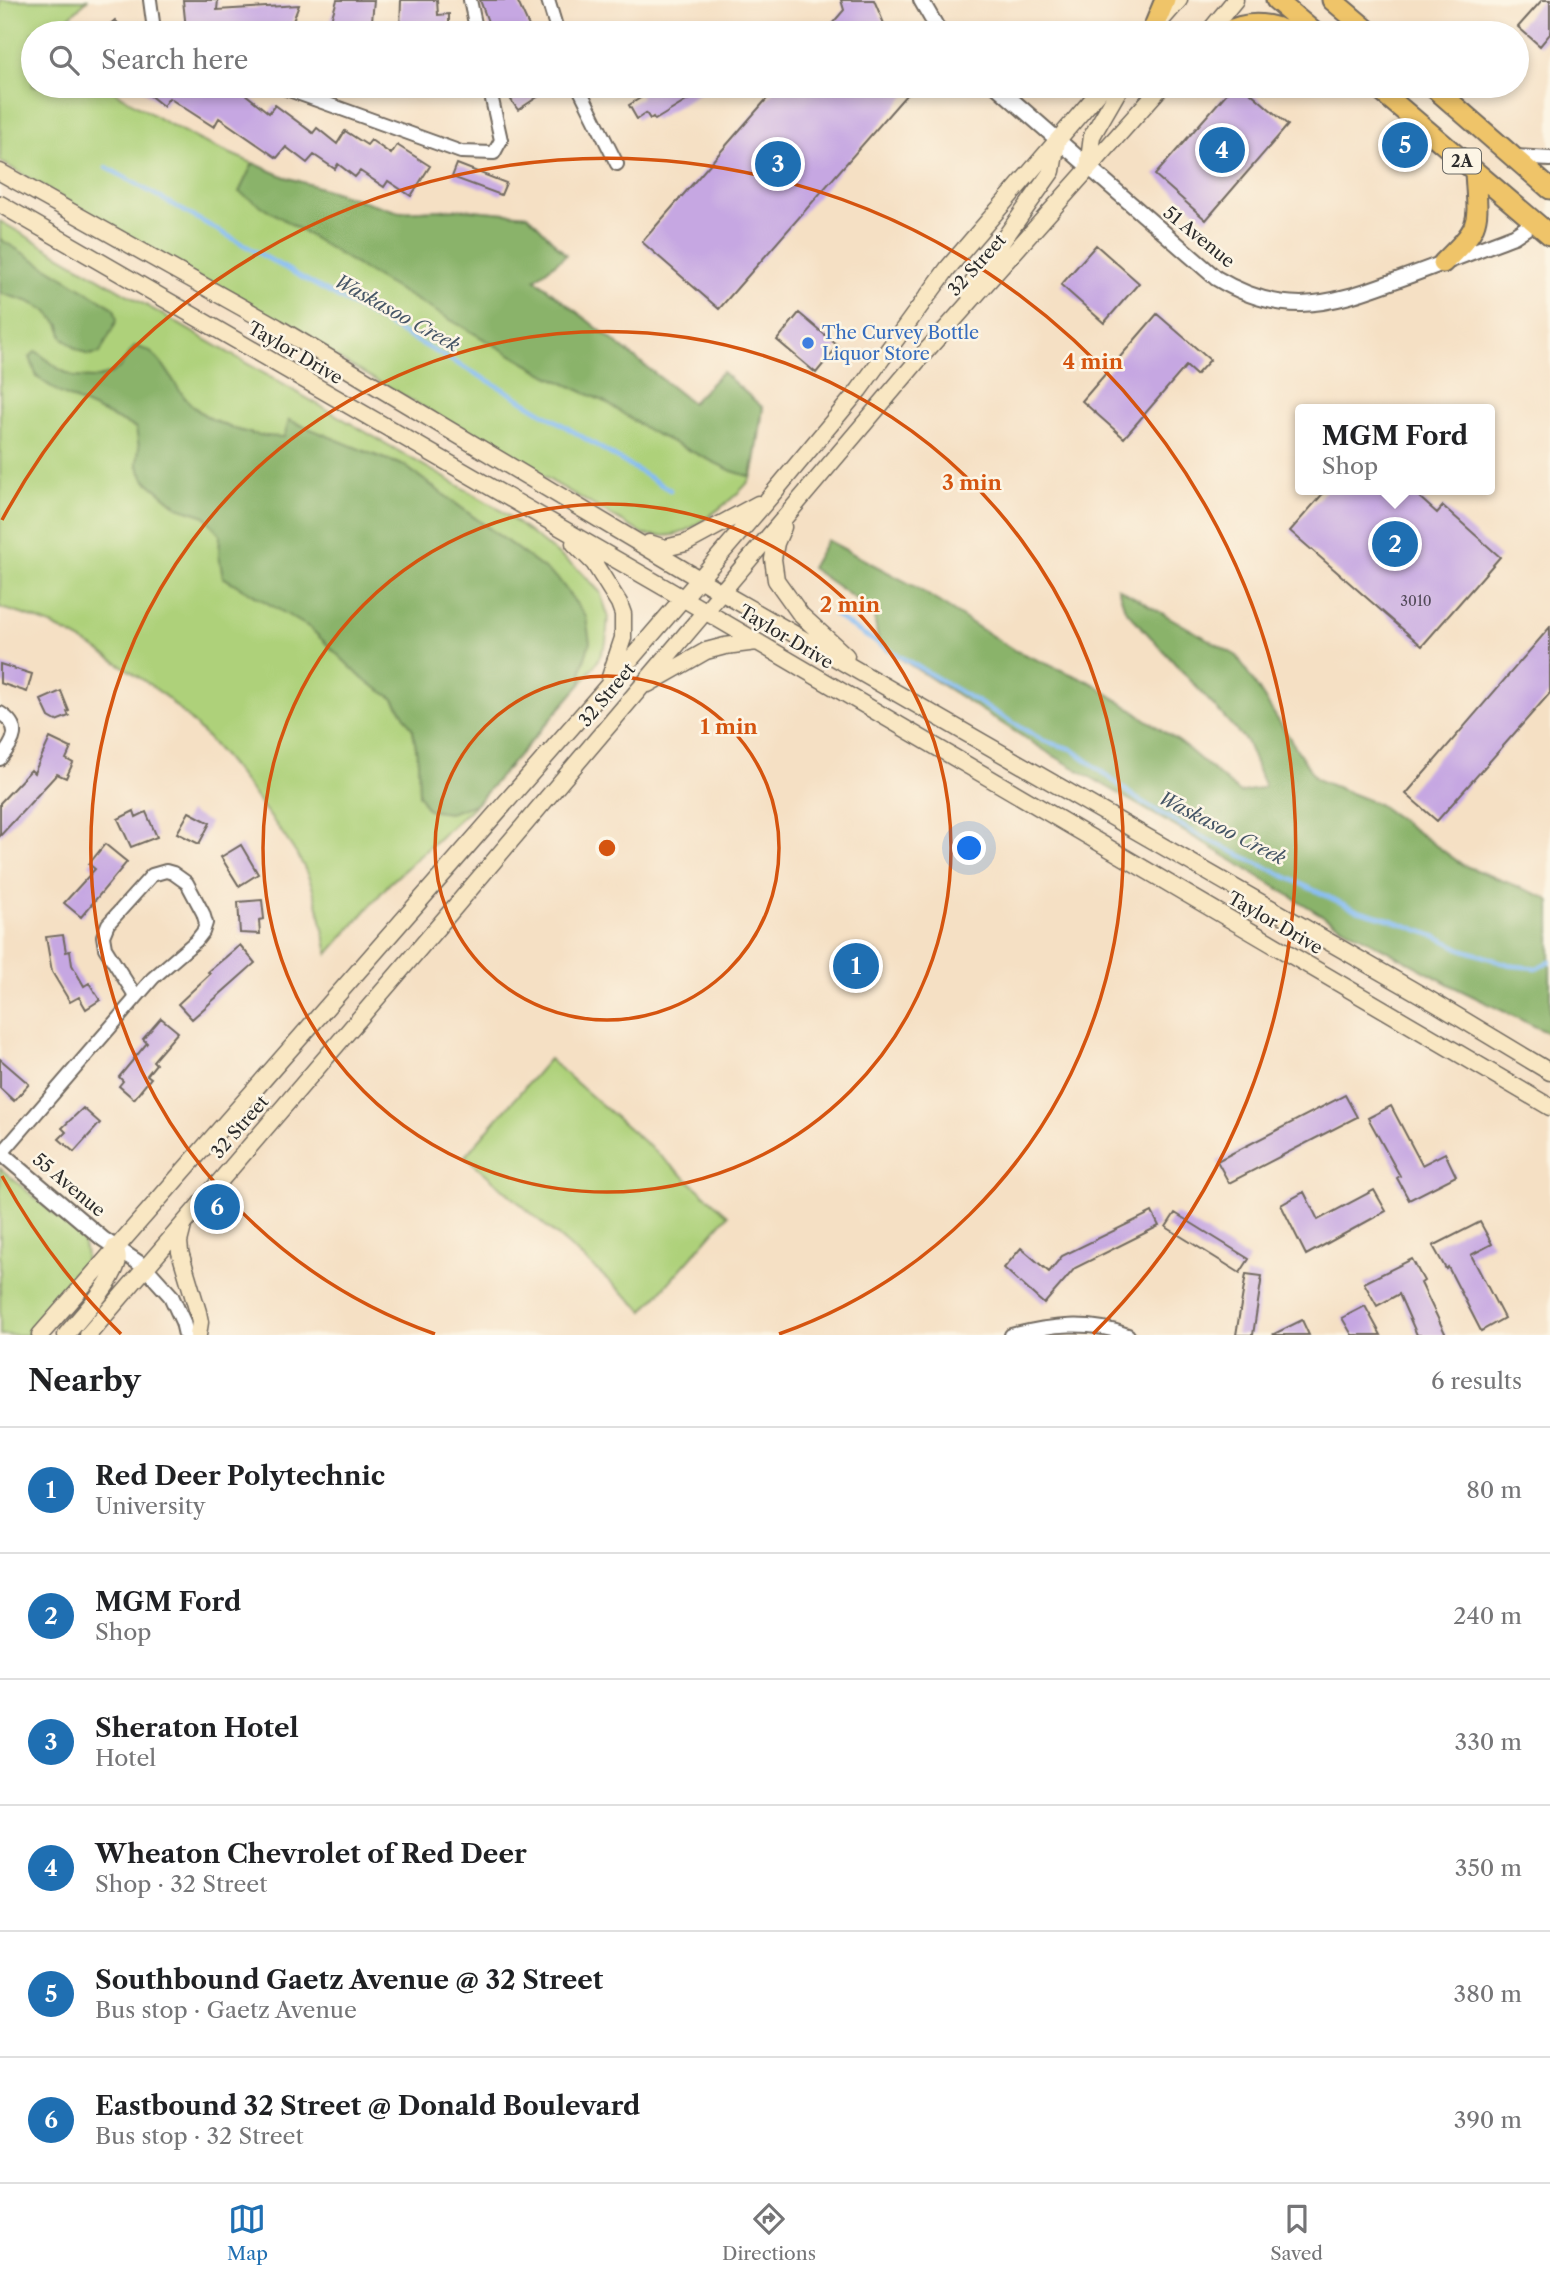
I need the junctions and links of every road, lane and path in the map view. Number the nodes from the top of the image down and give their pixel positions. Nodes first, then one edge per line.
1 (150, 0) edge
2 (470, 0) edge
3 (548, 0) edge
4 (921, 0) edge
5 (1165, 0) edge
6 (1179, 0) edge
7 (1235, 0) edge
8 (1276, 0) edge
9 (1332, 0) edge
10 (1351, 0) edge
11 (153, 21) edge
12 (474, 21) edge
13 (554, 21) edge
14 (933, 21) edge
15 (1156, 21) edge
16 (1161, 21) edge
17 (1218, 21) edge
18 (1301, 21) edge
19 (1357, 21) edge
20 (1364, 21) edge
21 (311, 98) edge
22 (492, 98) edge
23 (584, 98) edge
24 (1010, 98) edge
25 (1093, 98) edge
26 (1114, 98) edge
27 (1151, 98) edge
28 (1389, 98) edge
29 (1446, 98) edge
30 (1057, 139) junction
31 (1514, 157) junction
32 (1550, 159) edge
33 (617, 164) dead end
34 (1088, 168) junction
35 (0, 172) edge
36 (1475, 172) junction
37 (1550, 189) edge
38 (0, 204) edge
39 (1542, 220) edge
40 (1550, 235) edge
41 (1443, 263) junction
42 (919, 359) junction
43 (770, 497) junction
44 (789, 513) junction
45 (557, 527) junction
46 (624, 535) junction
47 (700, 579) junction
48 (721, 592) junction
49 (682, 599) junction
50 (704, 611) junction
51 (757, 642) junction
52 (871, 679) junction
53 (605, 688) junction
54 (634, 693) junction
55 (0, 713) edge
56 (0, 759) edge
57 (136, 997) junction
58 (1550, 1072) edge
59 (1550, 1107) edge
60 (1, 1153) edge
61 (185, 1221) junction
62 (115, 1247) junction
63 (145, 1267) junction
64 (40, 1335) edge
65 (66, 1335) edge
66 (88, 1335) edge
67 (186, 1335) edge
68 (198, 1335) edge
69 (1011, 1335) edge
70 (1128, 1335) edge

1 - 11 street
2 - 12 street
3 - 13 street
4 - 14 street
5 - 15 main road
6 - 16 main road
7 - 17 main road
8 - 18 main road
9 - 19 main road
10 - 20 main road
21 - 22 street
23 - 33 street
24 - 30 street, 51 Avenue
25 - 30 main road, 32 Street
26 - 34 main road
27 - 34 main road, 32 Street
28 - 36 main road, 2A
29 - 31 main road, 2A
30 - 34 street, 51 Avenue
30 - 42 main road
30 - 43 main road, 32 Street
31 - 32 street
31 - 37 main road, 2A
34 - 41 street, 51 Avenue
34 - 42 main road, 32 Street
35 - 46 main road, Taylor Drive
36 - 39 main road, 2A
36 - 41 main road
38 - 45 main road, Taylor Drive
39 - 40 main road, 2A
39 - 41 street, 51 Avenue
42 - 44 main road, 32 Street
43 - 46 main road
43 - 47 main road, 32 Street
44 - 48 main road, 32 Street
44 - 52 main road
45 - 49 main road, Taylor Drive
45 - 53 main road
46 - 47 main road, Taylor Drive
47 - 48 main road, Taylor Drive
47 - 49 main road, 32 Street
48 - 50 main road, 32 Street
48 - 52 main road, Taylor Drive
49 - 50 main road, Taylor Drive
49 - 53 main road, 32 Street
50 - 51 main road, Taylor Drive
50 - 54 main road, 32 Street
51 - 54 main road
51 - 59 main road, Taylor Drive
52 - 58 main road, Taylor Drive
53 - 62 main road, 32 Street
54 - 61 main road, 32 Street
55 - 56 street
57 - 57 street
57 - 60 street
60 - 62 street, 55 Avenue
61 - 63 main road, 32 Street
61 - 68 main road
62 - 63 street, 55 Avenue
62 - 64 main road, 32 Street
62 - 65 main road
63 - 66 main road, 32 Street
63 - 67 street, 55 Avenue
69 - 70 street

